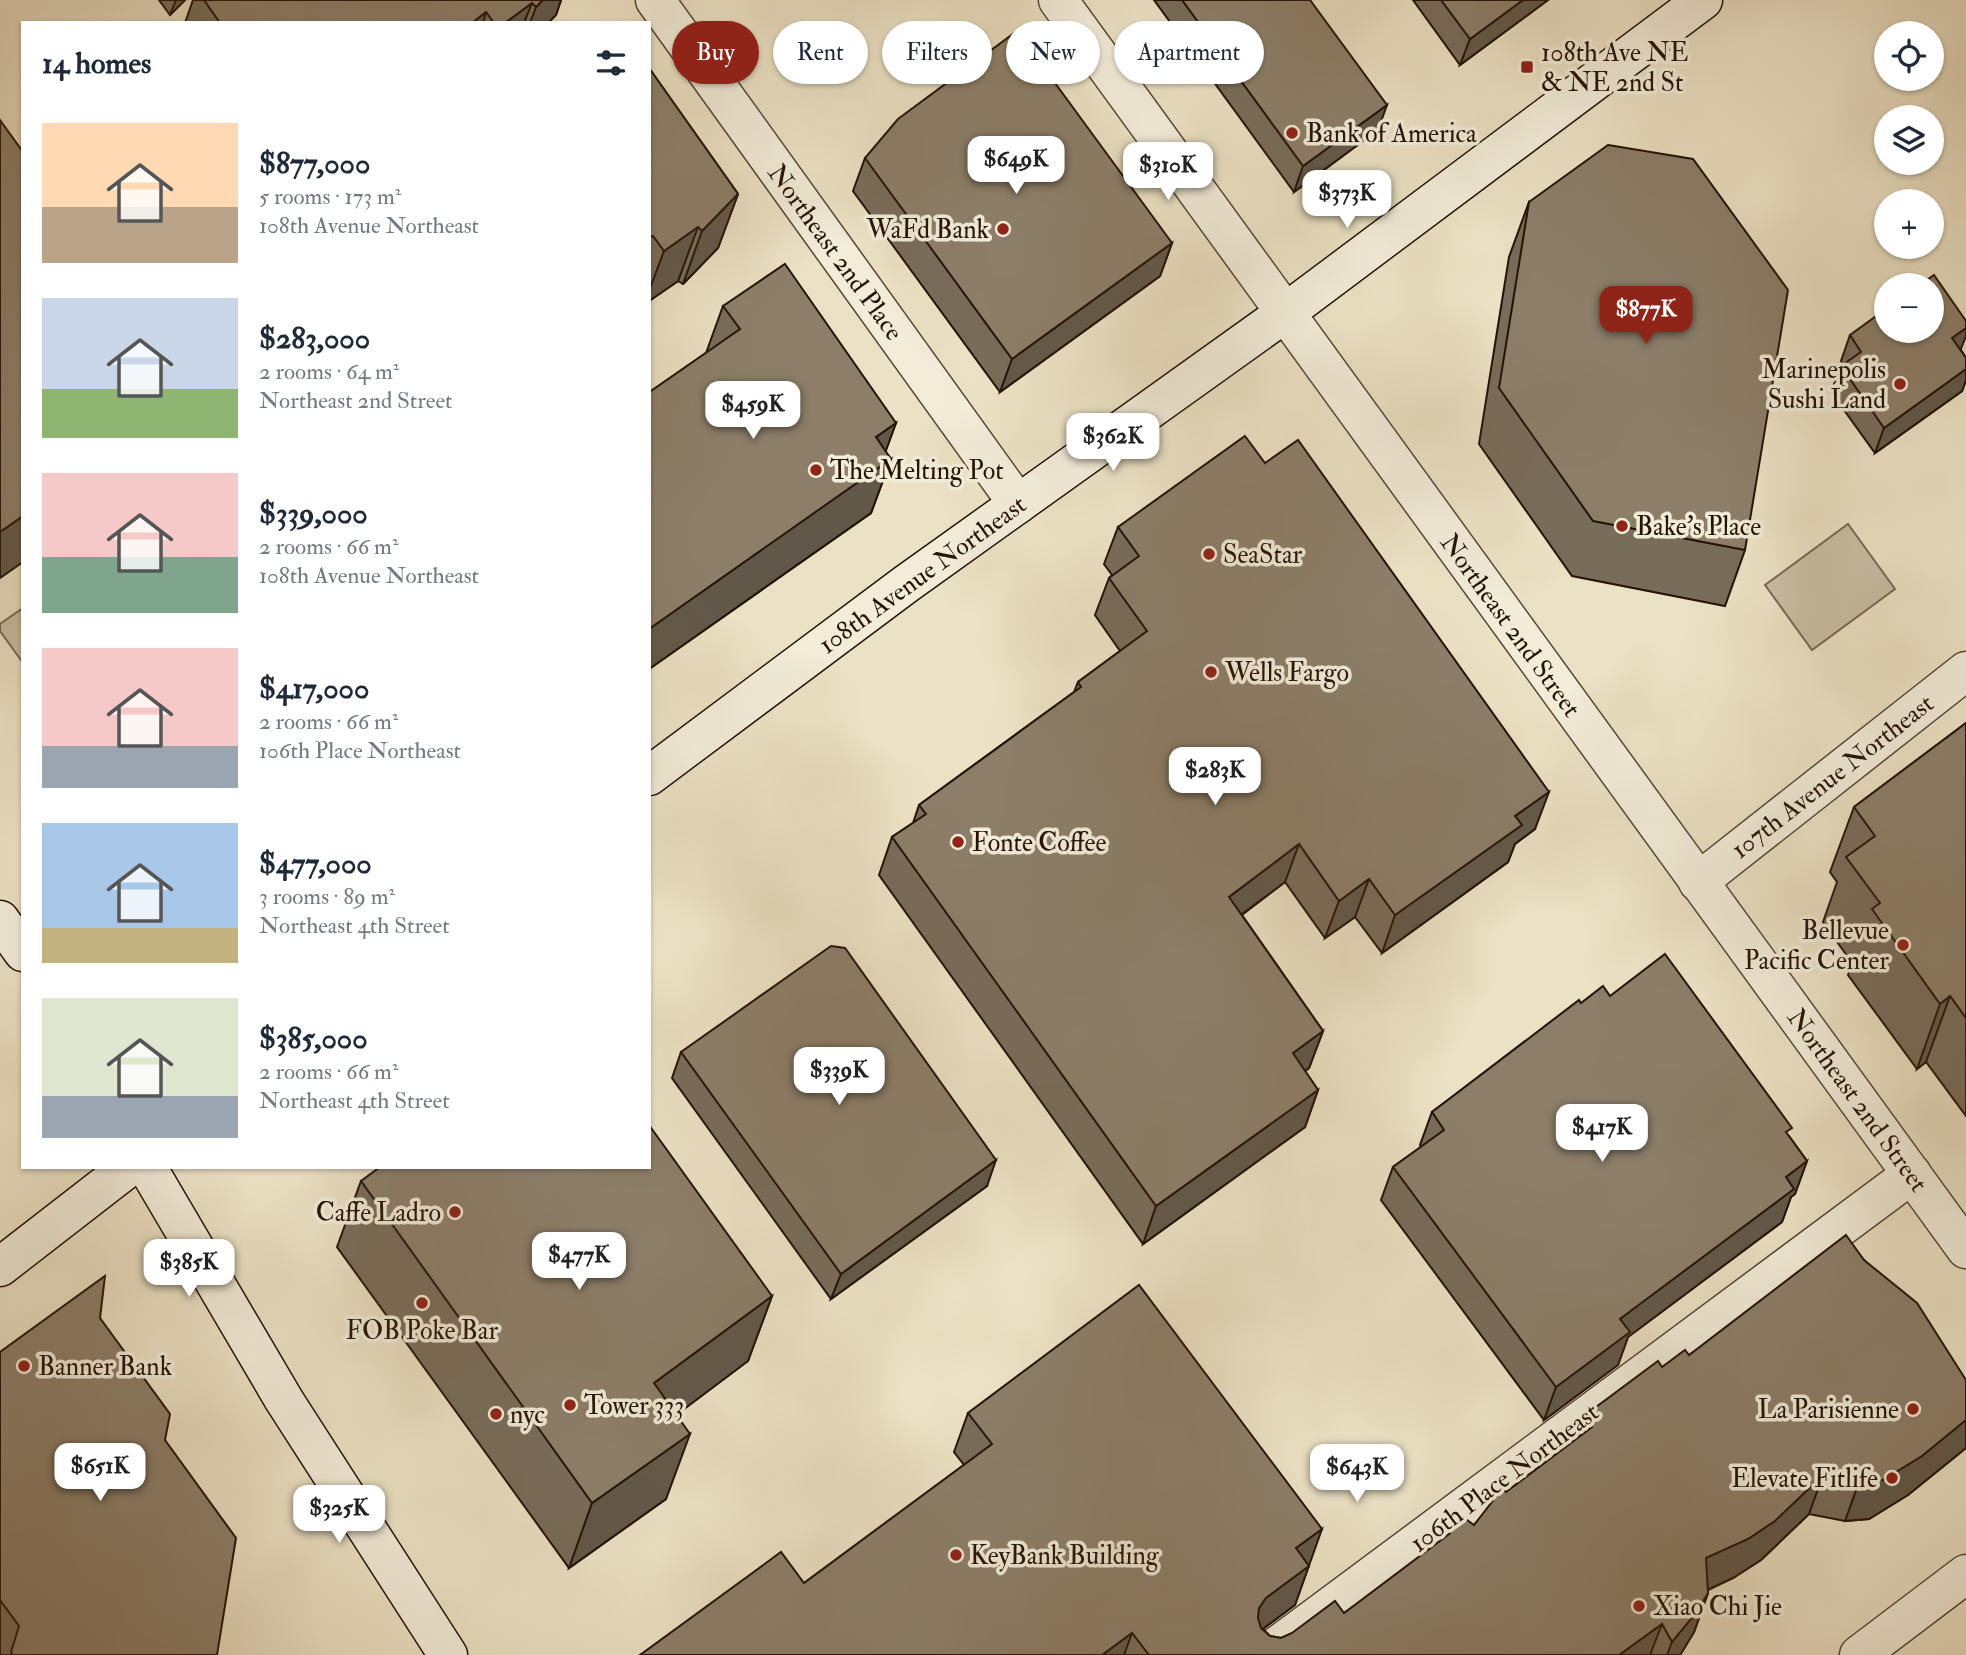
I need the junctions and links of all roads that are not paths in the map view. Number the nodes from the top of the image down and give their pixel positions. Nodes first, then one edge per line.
1 (655, 0) edge
2 (1058, 0) edge
3 (1703, 0) edge
4 (1285, 313) junction
5 (1018, 504) junction
6 (1966, 671) edge
7 (651, 775) edge
8 (1699, 882) junction
9 (0, 920) edge
10 (21, 949) edge
11 (126, 1169) edge
12 (148, 1169) edge
13 (1912, 1174) junction
14 (1966, 1249) edge
15 (0, 1267) edge
16 (1966, 1574) edge
17 (448, 1655) edge
18 (1265, 1655) edge
19 (1859, 1655) edge

1 - 5 street, Northeast 2nd Place
2 - 4 street, Northeast 2nd Street
3 - 4 street, 108th Avenue Northeast
4 - 5 street, 108th Avenue Northeast
4 - 8 street, Northeast 2nd Street
5 - 7 street, 108th Avenue Northeast
6 - 8 street, 107th Avenue Northeast
8 - 13 street, Northeast 2nd Street
9 - 10 street
11 - 15 street
12 - 17 street
13 - 14 street, Northeast 2nd Street
13 - 18 street, 106th Place Northeast
16 - 19 street

